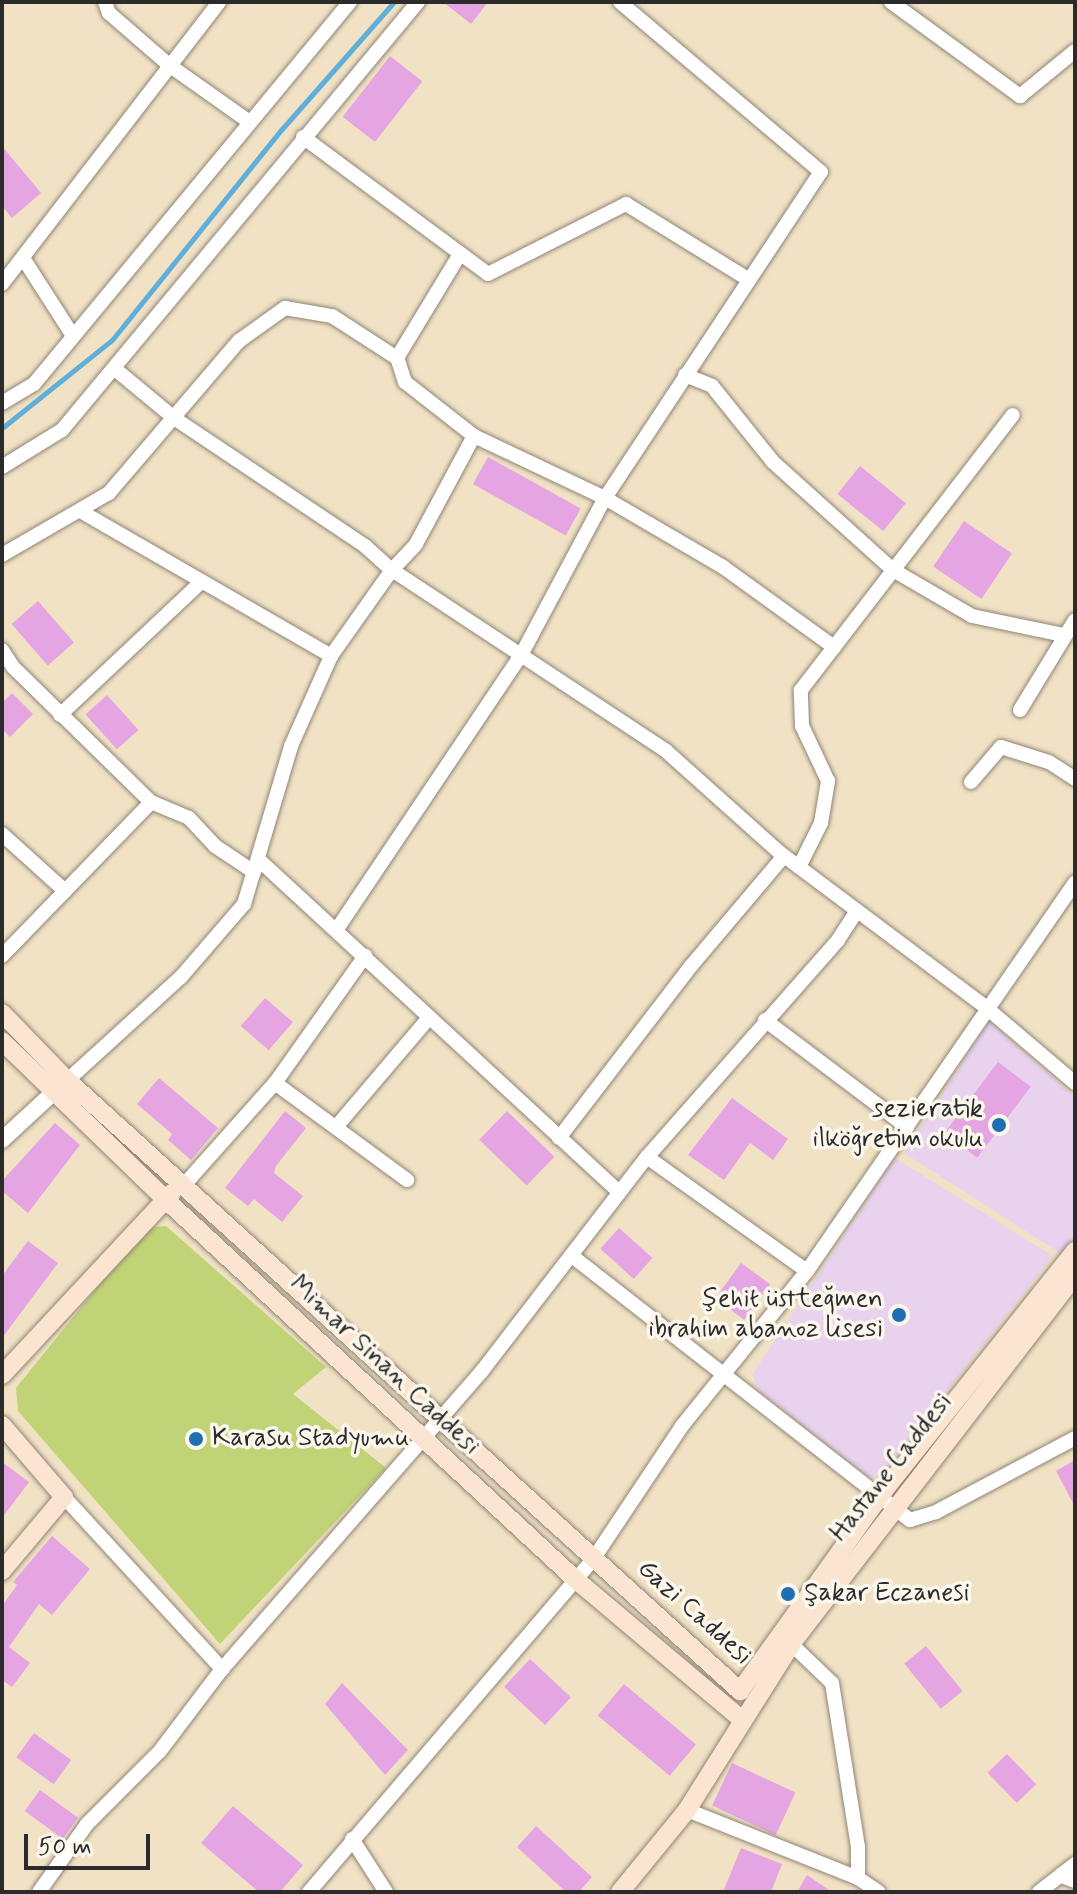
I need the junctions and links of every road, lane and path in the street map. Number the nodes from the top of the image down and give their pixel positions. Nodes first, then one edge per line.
1 (105, 2) edge
2 (219, 2) edge
3 (350, 2) edge
4 (418, 2) edge
5 (620, 2) edge
6 (891, 2) edge
7 (1075, 51) edge
8 (169, 65) junction
9 (248, 121) junction
10 (303, 137) junction
11 (460, 254) junction
12 (23, 258) junction
13 (748, 279) junction
14 (2, 284) edge
15 (73, 336) junction
16 (397, 358) junction
17 (115, 369) junction
18 (685, 375) junction
19 (2, 403) edge
20 (1013, 415) dead end
21 (174, 418) junction
22 (474, 436) junction
23 (2, 467) edge
24 (605, 498) junction
25 (82, 512) junction
26 (2, 555) edge
27 (392, 570) junction
28 (893, 570) junction
29 (202, 581) junction
30 (1075, 620) edge
31 (1064, 635) junction
32 (834, 647) junction
33 (2, 650) edge
34 (331, 656) junction
35 (520, 657) junction
36 (7, 671) edge
37 (1020, 710) dead end
38 (60, 715) junction
39 (1075, 779) edge
40 (971, 782) dead end
41 (151, 802) junction
42 (2, 834) edge
43 (784, 856) junction
44 (256, 866) junction
45 (799, 867) junction
46 (1075, 883) edge
47 (65, 891) junction
48 (857, 911) junction
49 (337, 929) junction
50 (2, 956) edge
51 (365, 956) junction
52 (988, 1009) junction
53 (2, 1013) edge
54 (428, 1019) junction
55 (765, 1020) junction
56 (2, 1041) edge
57 (275, 1083) junction
58 (1075, 1083) edge
59 (61, 1087) junction
60 (336, 1127) junction
61 (907, 1127) junction
62 (559, 1138) junction
63 (2, 1140) edge
64 (647, 1157) junction
65 (407, 1180) dead end
66 (184, 1185) junction
67 (619, 1192) junction
68 (164, 1198) junction
69 (1075, 1251) edge
70 (572, 1256) junction
71 (807, 1271) junction
72 (1075, 1275) edge
73 (724, 1370) junction
74 (2, 1375) edge
75 (440, 1420) junction
76 (2, 1425) edge
77 (425, 1438) junction
78 (1075, 1438) edge
79 (64, 1497) junction
80 (886, 1502) junction
81 (594, 1558) junction
82 (2, 1571) edge
83 (575, 1579) junction
84 (786, 1639) junction
85 (222, 1669) junction
86 (740, 1691) junction
87 (741, 1719) junction
88 (687, 1810) junction
89 (352, 1839) junction
90 (1071, 1873) edge
91 (858, 1878) junction
92 (39, 1892) edge
93 (309, 1892) edge
94 (386, 1892) edge
95 (620, 1892) edge
96 (879, 1892) edge
97 (1039, 1892) edge

1 - 8 street
2 - 8 street
3 - 9 street
4 - 10 street
5 - 13 street
6 - 7 street
8 - 9 street
8 - 12 street
9 - 15 street
10 - 11 street
10 - 17 street
11 - 13 street
11 - 16 street
12 - 14 street
12 - 15 street
13 - 18 street
15 - 19 street
16 - 21 street
16 - 22 street
17 - 21 street
17 - 23 street
18 - 24 street
18 - 28 street
20 - 28 street
21 - 25 street
21 - 27 street
22 - 24 street
22 - 27 street
24 - 32 street
24 - 35 street
25 - 26 street
25 - 29 street
27 - 34 street
27 - 35 street
28 - 31 street
28 - 32 street
29 - 34 street
29 - 38 street
30 - 31 street
31 - 37 street
32 - 45 street
33 - 36 street
34 - 44 street
35 - 43 street
35 - 49 street
36 - 38 street
38 - 41 street
39 - 40 street
41 - 44 street
41 - 47 street
42 - 47 street
43 - 45 street
43 - 62 street
44 - 49 street
44 - 59 street
45 - 48 street
46 - 52 street
47 - 50 street
48 - 52 street
48 - 55 street
49 - 51 street
51 - 54 street
51 - 57 street
52 - 58 street
52 - 61 street
53 - 59 main road, Mimar Sinan Caddesi
54 - 60 street
54 - 62 street
55 - 61 street
55 - 64 street
56 - 59 main road, Mimar Sinan Caddesi
57 - 60 street
57 - 66 street
59 - 63 street
59 - 66 main road, Mimar Sinan Caddesi
59 - 68 main road, Mimar Sinan Caddesi
60 - 65 street
61 - 71 street
62 - 67 street
64 - 67 street
64 - 71 street
66 - 68 main road
66 - 75 main road, Mimar Sinan Caddesi
67 - 70 street
68 - 74 main road
68 - 77 main road, Mimar Sinan Caddesi
69 - 80 main road
70 - 73 street
70 - 75 street
71 - 73 street
72 - 80 main road, Hastane Caddesi
73 - 80 street
73 - 81 street
75 - 77 street
75 - 81 main road, Mimar Sinan Caddesi
76 - 79 main road
77 - 83 main road, Mimar Sinan Caddesi
77 - 85 street
78 - 80 street
79 - 82 main road
79 - 85 street
80 - 84 main road, Hastane Caddesi
81 - 83 street
81 - 86 main road, Gazi Caddesi
83 - 87 main road, Mimar Sinan Caddesi
83 - 89 street
84 - 86 main road, Gazi Caddesi
84 - 87 main road, Hastane Caddesi
84 - 91 street
85 - 92 street
86 - 87 main road
87 - 88 main road, Hastane Caddesi
88 - 91 street
88 - 95 main road, Hastane Caddesi
89 - 93 street
89 - 94 street
90 - 97 street
91 - 96 street

